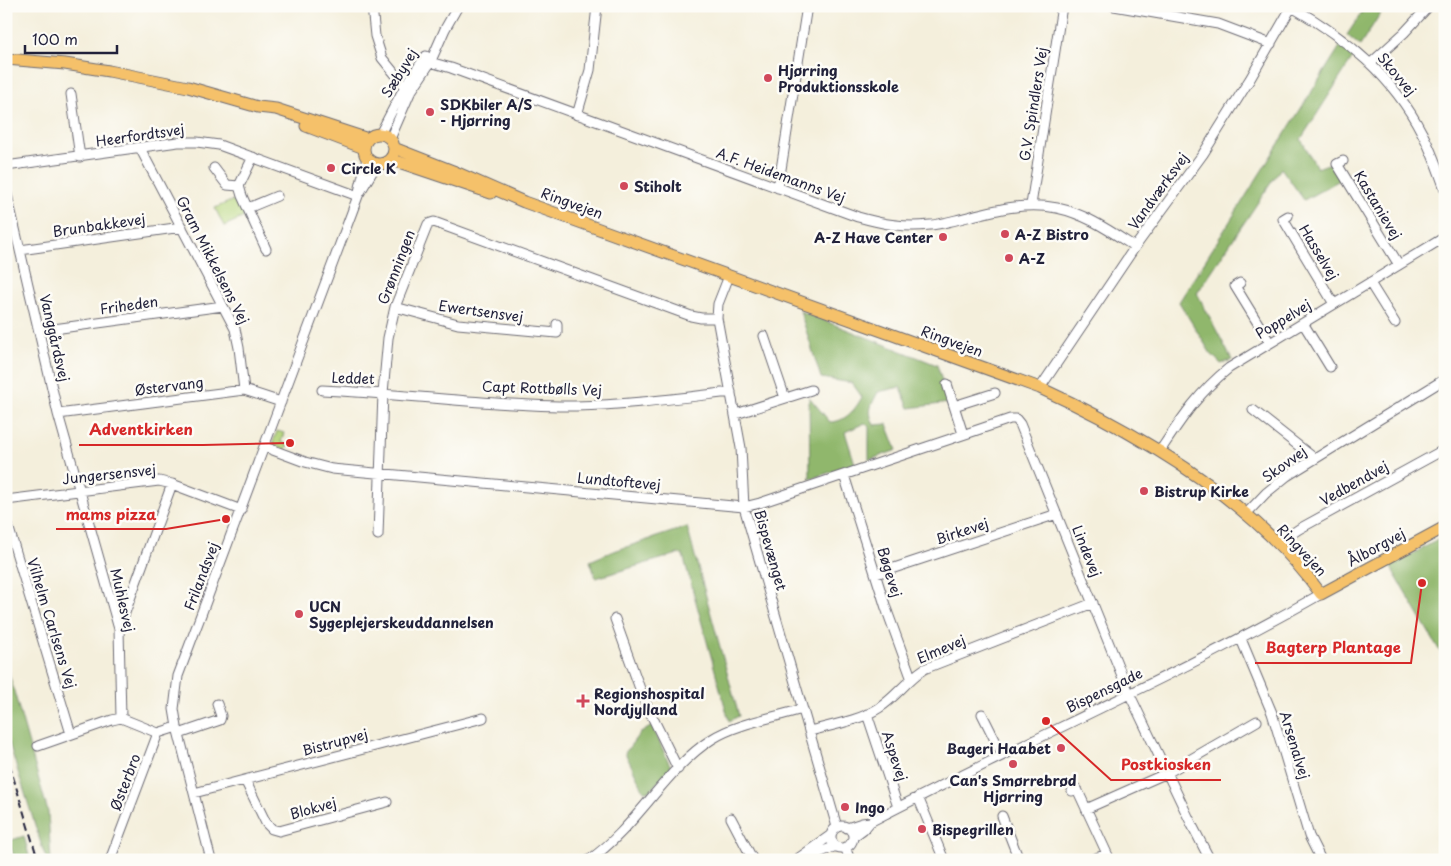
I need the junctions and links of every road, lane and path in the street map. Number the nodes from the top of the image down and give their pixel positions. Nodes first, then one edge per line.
1 (372, 6) edge
2 (458, 6) edge
3 (597, 6) edge
4 (808, 6) edge
5 (1062, 6) edge
6 (1114, 6) edge
7 (1292, 6) edge
8 (1429, 6) edge
9 (1271, 44) junction
10 (6, 59) edge
11 (426, 62) junction
12 (1371, 63) junction
13 (407, 90) junction
14 (71, 94) dead end
15 (577, 115) junction
16 (388, 140) junction
17 (140, 148) junction
18 (369, 152) junction
19 (80, 157) junction
20 (253, 158) junction
21 (390, 160) junction
22 (1343, 161) dead end
23 (6, 166) edge
24 (214, 168) dead end
25 (240, 186) junction
26 (778, 188) junction
27 (1445, 189) edge
28 (6, 190) edge
29 (277, 196) dead end
30 (358, 196) junction
31 (524, 202) junction
32 (1031, 205) junction
33 (248, 208) junction
34 (1288, 216) dead end
35 (182, 227) junction
36 (1445, 237) edge
37 (1135, 247) junction
38 (266, 249) dead end
39 (20, 250) junction
40 (1399, 265) junction
41 (729, 276) junction
42 (1240, 283) dead end
43 (1370, 283) junction
44 (1334, 304) junction
45 (223, 306) junction
46 (395, 307) junction
47 (716, 318) junction
48 (1303, 323) junction
49 (1395, 323) dead end
50 (558, 324) dead end
51 (39, 331) junction
52 (764, 336) dead end
53 (1270, 343) junction
54 (1330, 367) dead end
55 (1445, 379) edge
56 (947, 384) dead end
57 (1040, 388) junction
58 (244, 390) junction
59 (322, 390) dead end
60 (811, 390) dead end
61 (731, 392) junction
62 (383, 393) junction
63 (995, 393) dead end
64 (785, 398) junction
65 (281, 402) junction
66 (954, 406) junction
67 (1253, 410) dead end
68 (58, 414) junction
69 (736, 414) junction
70 (1016, 419) joint
71 (963, 434) junction
72 (265, 447) junction
73 (1445, 448) edge
74 (1160, 451) junction
75 (1314, 458) junction
76 (380, 473) junction
77 (844, 475) junction
78 (172, 484) junction
79 (80, 491) junction
80 (6, 500) edge
81 (744, 507) junction
82 (241, 510) junction
83 (1057, 514) junction
84 (1246, 514) junction
85 (6, 519) edge
86 (1445, 527) edge
87 (378, 535) dead end
88 (1278, 543) junction
89 (876, 574) junction
90 (1321, 594) junction
91 (1093, 603) junction
92 (113, 606) junction
93 (128, 606) junction
94 (615, 619) dead end
95 (119, 629) junction
96 (1241, 638) junction
97 (911, 677) junction
98 (1129, 693) junction
99 (217, 704) dead end
100 (802, 710) junction
101 (867, 714) junction
102 (982, 714) dead end
103 (121, 718) junction
104 (483, 718) dead end
105 (1257, 721) dead end
106 (178, 731) junction
107 (808, 731) junction
108 (71, 734) junction
109 (158, 734) junction
110 (38, 746) dead end
111 (1002, 754) junction
112 (678, 769) junction
113 (1167, 773) junction
114 (245, 780) junction
115 (1072, 792) dead end
116 (194, 793) junction
117 (918, 797) junction
118 (387, 802) dead end
119 (898, 807) junction
120 (1086, 809) junction
121 (1002, 816) dead end
122 (731, 818) dead end
123 (870, 822) junction
124 (847, 828) junction
125 (834, 831) junction
126 (852, 836) junction
127 (840, 847) junction
128 (1108, 857) edge
129 (110, 860) edge
130 (211, 860) edge
131 (589, 860) edge
132 (753, 860) edge
133 (797, 860) edge
134 (850, 860) edge
135 (944, 860) edge
136 (1018, 860) edge
137 (1091, 860) edge
138 (1210, 860) edge
139 (1320, 860) edge

1 - 13 street
2 - 11 street, Sæbyvej
3 - 15 street
4 - 26 street
5 - 32 street, G.V. Spindlers Vej
6 - 9 street
7 - 9 street, Vandværksvej
7 - 12 street, Skovvej
8 - 12 street
9 - 37 street, Vandværksvej
10 - 18 main road
11 - 13 street, Sæbyvej
11 - 15 street, A.F. Heidemanns Vej
12 - 27 street, Skovvej
13 - 16 street, Sæbyvej
14 - 19 street
15 - 26 street, A.F. Heidemanns Vej
16 - 18 main road
16 - 21 main road
16 - 31 main road, Ringvejen
17 - 19 street, Heerfordtsvej
17 - 20 street, Heerfordtsvej
17 - 35 street, Gram Mikkelsens Vej
18 - 21 main road
18 - 30 street, Frilandsvej
19 - 23 street, Heerfordtsvej
20 - 25 street
20 - 30 street, Heerfordtsvej
21 - 31 main road, Ringvejen
22 - 40 street, Kastanievej
24 - 25 street
25 - 33 street
26 - 32 street, A.F. Heidemanns Vej
28 - 39 street, Vanggårdsvej
29 - 33 street
30 - 65 street, Frilandsvej
31 - 41 main road, Ringvejen
32 - 37 street, A.F. Heidemanns Vej
33 - 38 street
34 - 44 street, Hasselvej
35 - 39 street, Brunbakkevej
35 - 45 street, Gram Mikkelsens Vej
36 - 40 street, Poppelvej
37 - 57 street, Vandværksvej
39 - 51 street, Vanggårdsvej
40 - 43 street, Poppelvej
41 - 47 street, Bispevænget
41 - 57 main road, Ringvejen
42 - 53 street
43 - 44 street, Poppelvej
43 - 49 street
44 - 48 street, Poppelvej
45 - 51 street, Friheden
45 - 58 street, Gram Mikkelsens Vej
46 - 47 street, Grønningen
46 - 50 street, Ewertsensvej
46 - 62 street, Grønningen
47 - 61 street, Bispevænget
48 - 53 street, Poppelvej
48 - 54 street
51 - 68 street, Vanggårdsvej
52 - 64 street
53 - 74 street, Poppelvej
55 - 75 street, Skovvej
56 - 66 street
57 - 74 main road, Ringvejen
58 - 65 street, Østervang
58 - 68 street, Østervang
59 - 62 street, Leddet
60 - 64 street
61 - 62 street, Capt Rottbølls Vej
61 - 69 street, Bispevænget
62 - 76 street, Grønningen
63 - 66 street
64 - 69 street
65 - 72 street, Frilandsvej
66 - 71 street
67 - 75 street
68 - 79 street, Vanggårdsvej
69 - 81 street, Bispevænget
70 - 71 street, Lundtoftevej
70 - 83 street, Lindevej
71 - 77 street, Lundtoftevej
72 - 76 street, Lundtoftevej
72 - 82 street, Frilandsvej
73 - 88 street, Vedbendvej
74 - 84 main road, Ringvejen
75 - 84 street, Skovvej
76 - 81 street, Lundtoftevej
76 - 87 street, Grønningen
77 - 81 street, Lundtoftevej
77 - 89 street, Bøgevej
78 - 79 street, Jungersensvej
78 - 82 street, Jungersensvej
78 - 93 street
79 - 80 street, Jungersensvej
79 - 92 street, Muhlesvej
81 - 100 street, Bispevænget
82 - 106 street, Frilandsvej
83 - 89 street, Birkevej
83 - 91 street, Lindevej
84 - 88 main road, Ringvejen
85 - 108 street, Vilhelm Carlsens Vej
86 - 90 main road, Ålborgvej
88 - 90 main road, Ringvejen
89 - 97 street, Bøgevej
90 - 96 street, Bispensgade
91 - 97 street, Elmevej
91 - 98 street, Lindevej
92 - 93 street
92 - 95 street, Muhlesvej
93 - 95 street
94 - 112 street
95 - 103 street, Muhlesvej
96 - 98 street, Bispensgade
96 - 139 street, Arsenalvej
97 - 101 street, Elmevej
98 - 111 street, Bispensgade
98 - 113 street, Lindevej
99 - 106 street
100 - 107 street, Bispevænget
100 - 112 street
101 - 107 street, Elmevej
101 - 119 street, Aspevej
102 - 111 street
103 - 108 street
103 - 109 street
104 - 114 street, Bistrupvej
105 - 113 street
106 - 109 street
106 - 116 street, Frilandsvej
107 - 125 street, Bispevænget
108 - 110 street
109 - 129 street, Østerbro
111 - 117 street, Bispensgade
112 - 131 street
113 - 120 street
113 - 138 street, Lindevej
114 - 116 street, Bistrupvej
114 - 118 street, Blokvej
115 - 120 street
116 - 130 street, Frilandsvej
117 - 119 street, Bispensgade
117 - 135 street
119 - 123 street, Bispensgade
120 - 128 street
121 - 136 street
122 - 132 street
123 - 124 street, Bispensgade
123 - 126 street, Bispensgade
124 - 125 street
124 - 126 street
125 - 127 street
125 - 133 street
126 - 127 street
127 - 133 street
127 - 134 street
128 - 137 street

